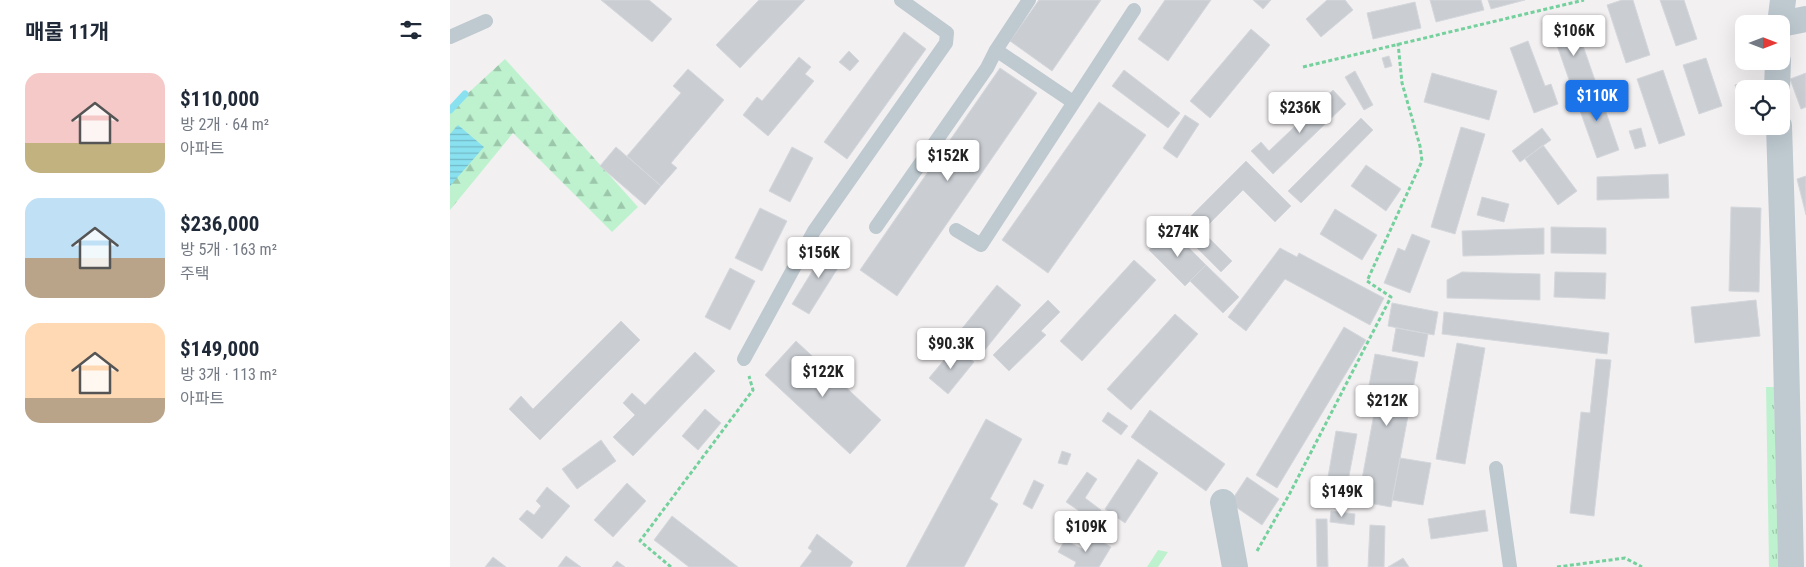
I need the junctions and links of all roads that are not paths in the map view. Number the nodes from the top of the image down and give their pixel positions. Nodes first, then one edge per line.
1 (901, 0) edge
2 (1029, 0) edge
3 (1784, 0) edge
4 (1134, 10) dead end
5 (1782, 15) edge
6 (1806, 19) edge
7 (486, 20) dead end
8 (1790, 22) edge
9 (450, 37) edge
10 (996, 50) junction
11 (1073, 102) junction
12 (1778, 135) edge
13 (876, 227) dead end
14 (956, 230) dead end
15 (744, 359) road end
16 (1496, 468) dead end
17 (1223, 502) dead end
18 (1244, 563) edge
19 (1510, 567) edge
20 (1791, 567) edge

1 - 15 lane
2 - 10 lane
3 - 5 street
4 - 11 lane
6 - 8 street
7 - 9 lane
10 - 11 lane
10 - 13 lane
11 - 14 lane
12 - 20 street
16 - 19 lane
17 - 18 street

